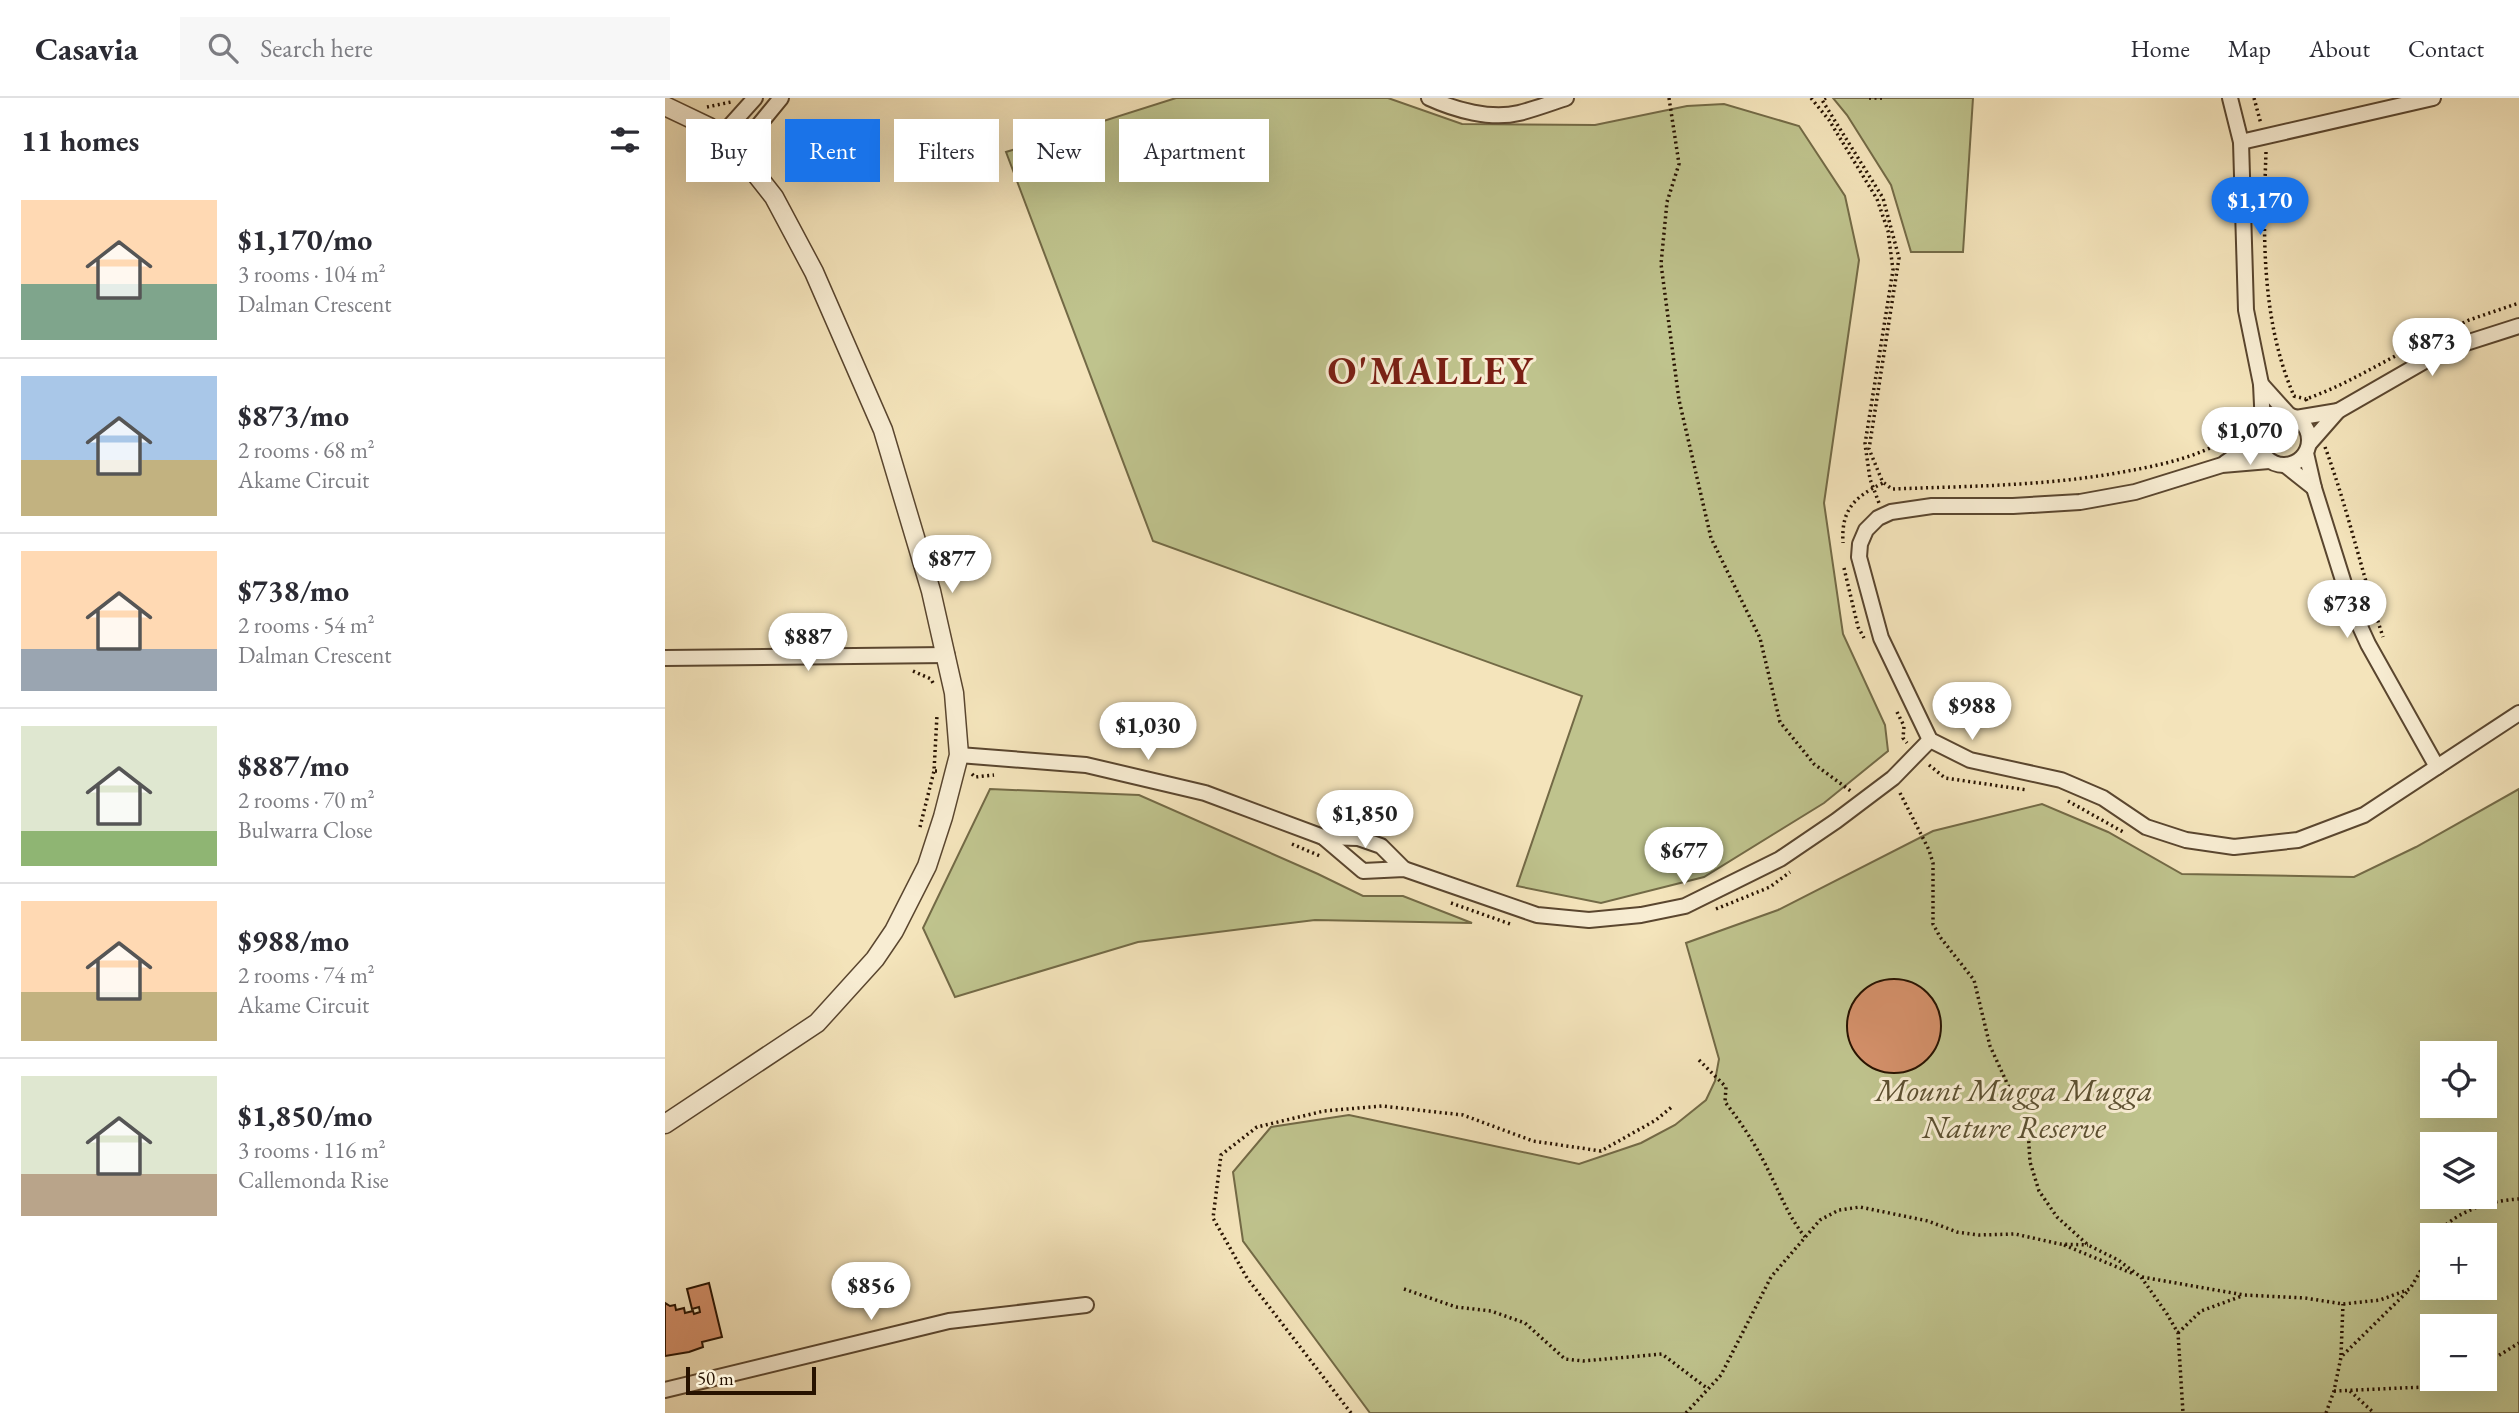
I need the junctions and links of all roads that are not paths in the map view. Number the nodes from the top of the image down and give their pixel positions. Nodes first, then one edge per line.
1 (755, 98) edge
2 (781, 98) edge
3 (1429, 98) edge
4 (1566, 98) edge
5 (2230, 98) edge
6 (2433, 98) edge
7 (665, 106) edge
8 (693, 119) edge
9 (736, 119) edge
10 (764, 119) edge
11 (2241, 142) junction
12 (761, 182) edge
13 (2519, 326) edge
14 (2261, 384) junction
15 (2338, 411) junction
16 (2293, 416) junction
17 (2263, 426) junction
18 (2258, 440) junction
19 (2307, 448) junction
20 (2269, 461) junction
21 (2222, 465) junction
22 (2285, 465) junction
23 (2314, 488) junction
24 (947, 655) junction
25 (665, 658) edge
26 (2519, 713) edge
27 (1930, 740) junction
28 (957, 764) junction
29 (2437, 767) junction
30 (1323, 837) junction
31 (1404, 869) junction
32 (665, 1124) edge
33 (1086, 1305) dead end
34 (665, 1390) edge

1 - 9 street
2 - 10 street
3 - 4 street
5 - 11 street
6 - 11 street
7 - 8 street
11 - 14 street
12 - 24 street
13 - 15 street
14 - 16 street
14 - 17 street
15 - 16 street
15 - 19 street
16 - 17 street
16 - 19 street
17 - 18 street
18 - 20 street
18 - 21 street
19 - 22 street
19 - 23 street
20 - 21 street
20 - 22 street
21 - 27 street
22 - 23 street
23 - 29 street
24 - 25 street
24 - 28 street
26 - 29 street
27 - 29 street
27 - 31 street
28 - 30 street
28 - 32 street
30 - 31 street
30 - 31 street
33 - 34 street

